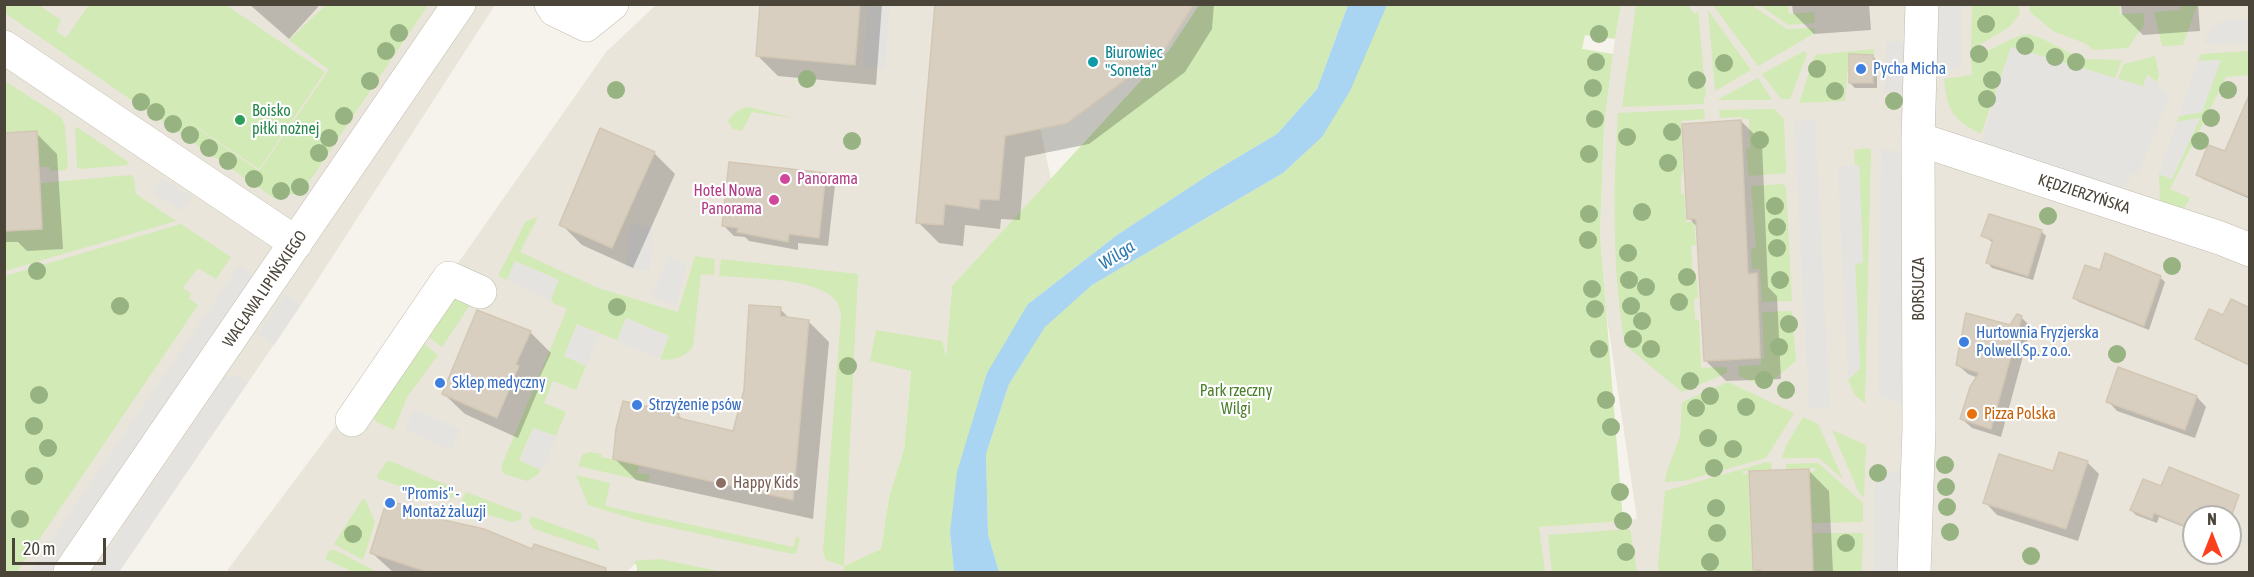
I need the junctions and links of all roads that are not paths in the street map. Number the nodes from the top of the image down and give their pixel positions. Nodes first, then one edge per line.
1 (459, 4) edge
2 (551, 4) edge
3 (612, 4) edge
4 (1922, 4) edge
5 (4, 46) edge
6 (1918, 139) junction
7 (297, 243) junction
8 (2250, 250) edge
9 (480, 292) dead end
10 (352, 420) dead end
11 (1916, 572) edge
12 (70, 573) edge

1 - 7 street, WACŁAWA LIPIŃSKIEGO
2 - 3 street
4 - 6 street, BORSUCZA
5 - 7 street
6 - 8 street, KĘDZIERZYŃSKA
6 - 11 street, BORSUCZA
7 - 12 street, WACŁAWA LIPIŃSKIEGO
9 - 10 street

